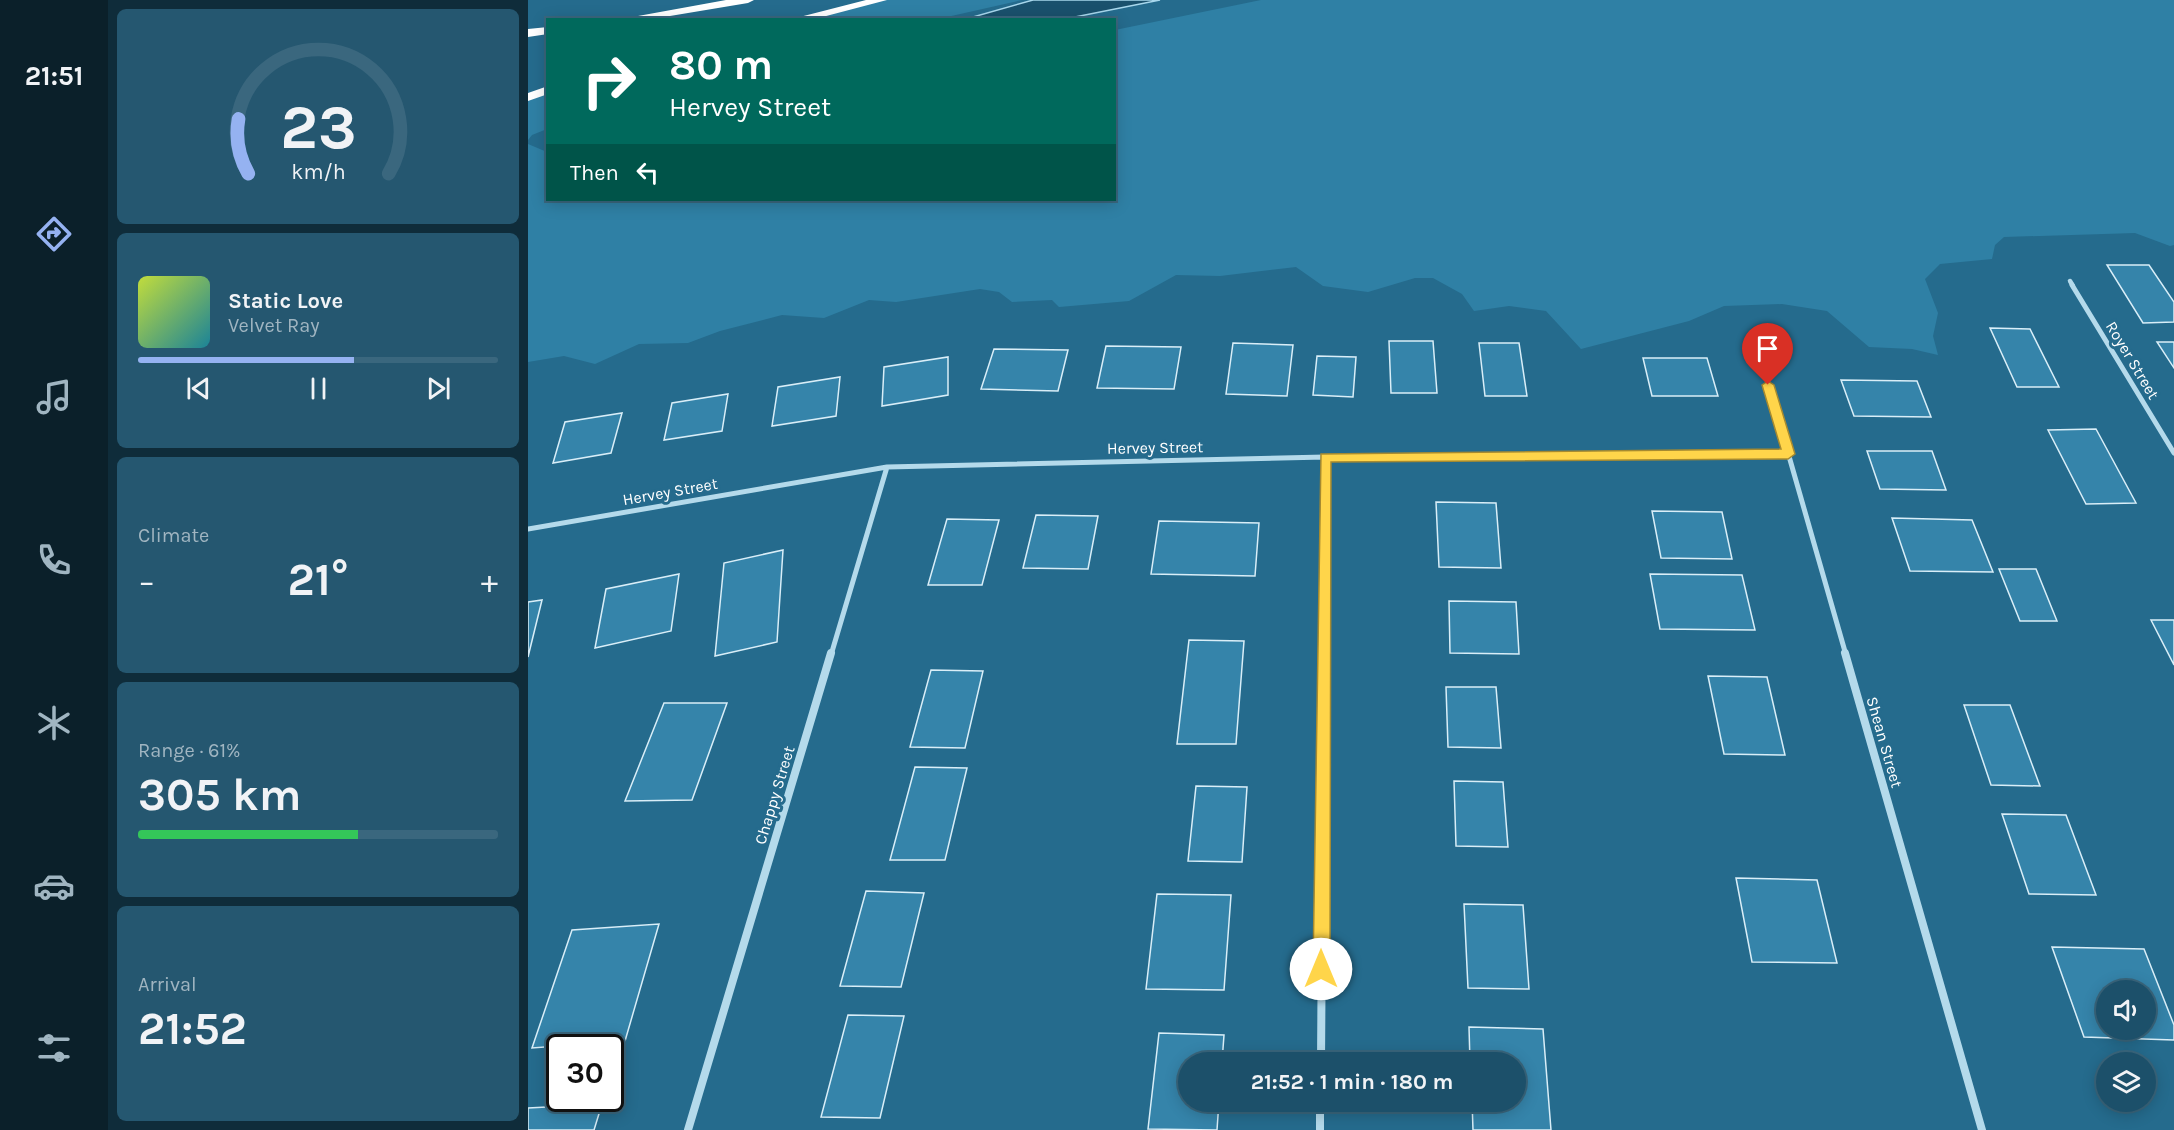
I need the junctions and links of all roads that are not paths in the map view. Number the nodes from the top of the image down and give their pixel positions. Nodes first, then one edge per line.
1 (748, 0) edge
2 (881, 0) edge
3 (634, 18) edge
4 (802, 18) edge
5 (546, 30) edge
6 (528, 33) edge
7 (546, 91) edge
8 (528, 97) edge
9 (2070, 281) dead end
10 (1762, 362) dead end
11 (2174, 453) edge
12 (1788, 454) junction
13 (1325, 457) junction
14 (887, 467) junction
15 (528, 529) edge
16 (1321, 1052) edge
17 (1320, 1112) edge
18 (688, 1130) edge
19 (1320, 1130) edge
20 (1982, 1130) edge

1 - 3 highway
2 - 4 highway
5 - 6 highway
7 - 8 highway
9 - 11 street, Royer Street
10 - 12 street, Shean Street
12 - 13 street, Hervey Street
12 - 20 street, Shean Street
13 - 14 street, Hervey Street
13 - 16 street
14 - 15 street, Hervey Street
14 - 18 street, Chappy Street
17 - 19 street

